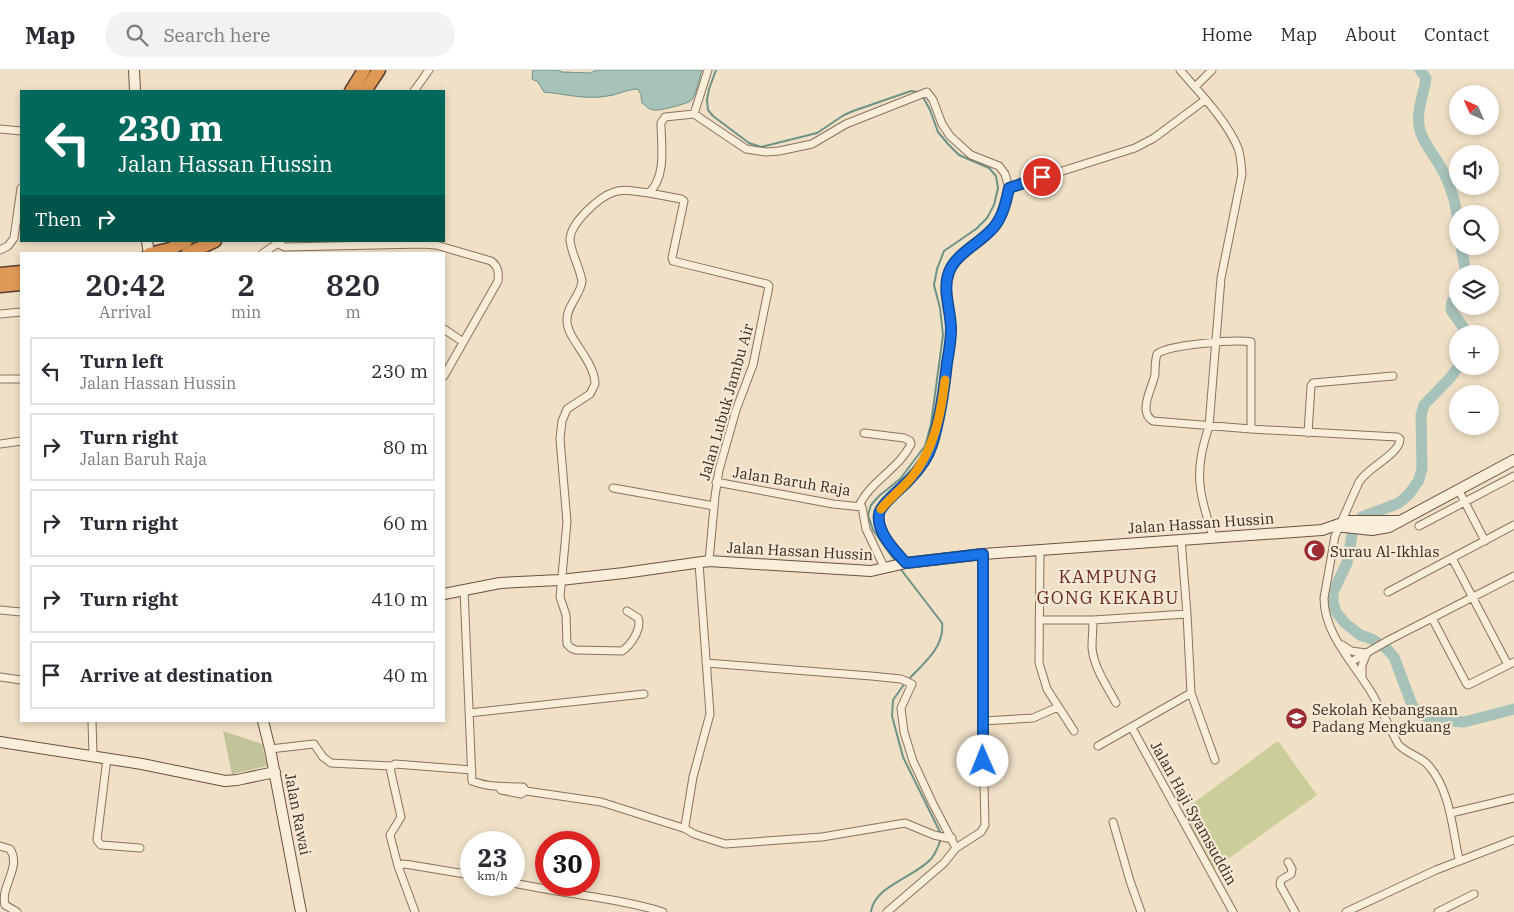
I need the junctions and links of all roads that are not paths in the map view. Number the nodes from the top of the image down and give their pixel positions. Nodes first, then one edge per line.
1 (134, 70) edge
2 (364, 70) edge
3 (379, 70) edge
4 (429, 70) edge
5 (708, 70) edge
6 (1180, 70) edge
7 (1212, 70) edge
8 (1195, 87) junction
9 (135, 90) edge
10 (351, 90) edge
11 (366, 90) edge
12 (415, 90) edge
13 (1205, 100) junction
14 (694, 114) junction
15 (0, 129) edge
16 (20, 131) edge
17 (1009, 188) junction
18 (649, 193) junction
19 (20, 195) edge
20 (184, 242) edge
21 (213, 242) edge
22 (279, 243) edge
23 (408, 244) junction
24 (0, 250) edge
25 (297, 250) edge
26 (157, 252) edge
27 (190, 252) edge
28 (265, 252) edge
29 (405, 252) edge
30 (20, 272) edge
31 (0, 274) edge
32 (20, 284) edge
33 (0, 286) edge
34 (20, 312) edge
35 (0, 314) edge
36 (445, 330) edge
37 (463, 342) junction
38 (1217, 342) junction
39 (445, 374) edge
40 (1393, 376) dead end
41 (0, 379) edge
42 (20, 379) edge
43 (1209, 426) junction
44 (1251, 429) junction
45 (1308, 432) junction
46 (864, 433) dead end
47 (20, 441) edge
48 (0, 444) edge
49 (1514, 460) edge
50 (1514, 476) edge
51 (716, 482) junction
52 (612, 488) dead end
53 (1458, 490) junction
54 (1464, 502) junction
55 (714, 506) junction
56 (861, 507) junction
57 (1342, 525) junction
58 (1419, 526) dead end
59 (1514, 526) edge
60 (1213, 537) junction
61 (1181, 539) junction
62 (1485, 541) junction
63 (1040, 550) junction
64 (983, 554) junction
65 (1452, 558) junction
66 (704, 562) junction
67 (904, 563) junction
68 (888, 568) junction
69 (1514, 577) edge
70 (560, 580) junction
71 (464, 590) junction
72 (1388, 592) dead end
73 (445, 594) edge
74 (1473, 597) junction
75 (0, 610) edge
76 (627, 611) dead end
77 (20, 612) edge
78 (1187, 614) junction
79 (1432, 618) junction
80 (1039, 620) junction
81 (1093, 620) junction
82 (1337, 640) junction
83 (1368, 652) junction
84 (1351, 662) junction
85 (706, 663) junction
86 (1511, 663) edge
87 (0, 677) edge
88 (1363, 679) junction
89 (20, 680) edge
90 (1191, 693) junction
91 (644, 694) dead end
92 (1116, 703) dead end
93 (1058, 707) junction
94 (469, 713) junction
95 (983, 721) junction
96 (92, 722) edge
97 (263, 722) edge
98 (1132, 728) junction
99 (1074, 732) dead end
100 (0, 742) edge
101 (1098, 746) dead end
102 (270, 749) junction
103 (93, 755) junction
104 (107, 758) junction
105 (1215, 760) dead end
106 (393, 765) junction
107 (472, 770) junction
108 (275, 772) junction
109 (1514, 798) edge
110 (1451, 813) junction
111 (1113, 822) dead end
112 (684, 828) junction
113 (950, 838) junction
114 (1514, 840) edge
115 (0, 846) edge
116 (140, 848) dead end
117 (956, 848) junction
118 (1459, 860) junction
119 (1288, 862) dead end
120 (398, 866) junction
121 (460, 873) edge
122 (525, 886) edge
123 (1474, 894) dead end
124 (1360, 909) edge
125 (17, 912) edge
126 (301, 912) edge
127 (416, 912) edge
128 (663, 912) edge
129 (887, 912) edge
130 (1141, 912) edge
131 (1233, 912) edge
132 (1295, 912) edge
133 (1346, 912) edge
134 (1438, 912) edge

1 - 9 street
2 - 10 highway
3 - 11 highway
4 - 12 street
5 - 14 street
6 - 8 street
7 - 8 street
8 - 13 street
13 - 17 street
13 - 38 street
14 - 17 street
14 - 18 street
15 - 16 street
17 - 67 street
18 - 51 street, Jalan Lubuk Jambu Air
18 - 70 street
19 - 24 street
20 - 26 highway
21 - 27 highway
22 - 25 street
22 - 28 street
23 - 25 street
23 - 29 street
23 - 37 street
30 - 31 highway
32 - 33 highway
34 - 35 street
36 - 37 street
37 - 39 street
38 - 43 street
38 - 43 street
38 - 44 street
40 - 45 street
41 - 42 street
43 - 44 street
43 - 60 street
44 - 45 street
45 - 57 street
46 - 56 street
47 - 48 street
49 - 53 street, Jalan Hassan Hussin
50 - 54 street
51 - 55 street, Jalan Lubuk Jambu Air
51 - 56 street, Jalan Baruh Raja
52 - 55 street
53 - 54 street
53 - 57 street, Jalan Hassan Hussin
54 - 58 street
54 - 62 street
55 - 66 street, Jalan Lubuk Jambu Air
56 - 68 street
57 - 60 street, Jalan Hassan Hussin
57 - 82 street
59 - 62 street
60 - 61 street, Jalan Hassan Hussin
61 - 63 street, Jalan Hassan Hussin
61 - 78 street
62 - 65 street
63 - 64 street, Jalan Hassan Hussin
63 - 80 street
64 - 67 street, Jalan Hassan Hussin
64 - 95 street
65 - 72 street
65 - 74 street
66 - 68 street, Jalan Hassan Hussin
66 - 70 street, Jalan Hassan Hussin
66 - 85 street, Jalan Lubuk Jambu Air
67 - 68 street, Jalan Hassan Hussin
69 - 74 street
70 - 71 street, Jalan Hassan Hussin
70 - 76 street
71 - 73 street, Jalan Hassan Hussin
71 - 94 street
74 - 79 street
74 - 86 street
75 - 77 street
78 - 81 street
78 - 90 street
79 - 83 street
79 - 86 street
80 - 81 street
80 - 93 street
81 - 92 street
82 - 83 street
82 - 84 street
83 - 84 street
83 - 88 street
84 - 88 street
85 - 112 street, Jalan Lubuk Jambu Air
85 - 113 street
87 - 89 street
88 - 110 street
90 - 98 street
90 - 105 street
91 - 94 street
93 - 95 street
93 - 99 street
94 - 107 street
95 - 117 street
96 - 103 street
97 - 102 street, Jalan Rawai
98 - 101 street
98 - 131 street, Jalan Haji Syamsuddin
100 - 103 street
102 - 106 street
102 - 108 street, Jalan Rawai
103 - 104 street
104 - 108 street
104 - 116 street
106 - 107 street
106 - 120 street
107 - 112 street
108 - 126 street, Jalan Rawai
109 - 110 street
110 - 118 street
111 - 130 street
112 - 113 street
113 - 117 street
114 - 118 street
115 - 125 street
117 - 129 street
118 - 124 street
119 - 132 street
120 - 121 street
120 - 127 street
122 - 128 street
123 - 134 street
124 - 133 street

